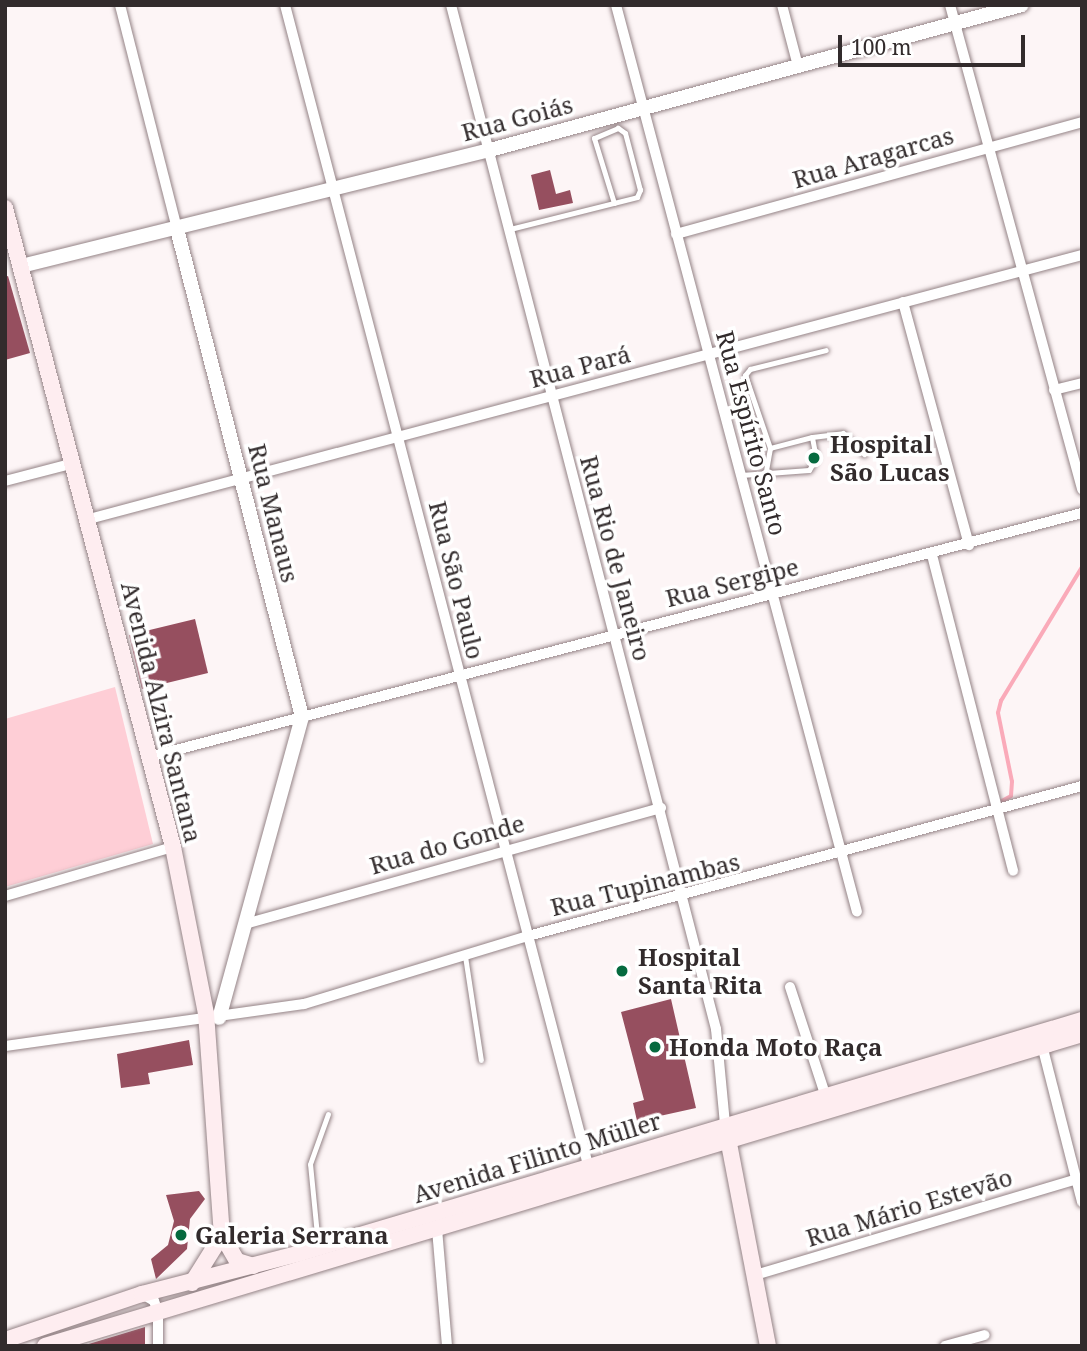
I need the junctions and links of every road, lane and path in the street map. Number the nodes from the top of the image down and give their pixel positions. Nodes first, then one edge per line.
1 (120, 5) edge
2 (285, 5) edge
3 (451, 5) edge
4 (616, 5) edge
5 (782, 5) edge
6 (950, 5) edge
7 (1022, 5) edge
8 (955, 23) junction
9 (798, 66) junction
10 (645, 108) junction
11 (1082, 122) edge
12 (988, 147) junction
13 (490, 149) junction
14 (334, 189) junction
15 (614, 202) junction
16 (5, 208) edge
17 (177, 229) junction
18 (510, 229) junction
19 (677, 234) junction
20 (9, 241) edge
21 (1082, 255) edge
22 (21, 267) junction
23 (1021, 271) junction
24 (902, 302) junction
25 (826, 350) dead end
26 (709, 353) junction
27 (1082, 383) edge
28 (1054, 390) junction
29 (551, 396) junction
30 (812, 437) junction
31 (399, 438) junction
32 (770, 448) junction
33 (864, 454) dead end
34 (74, 463) junction
35 (766, 470) junction
36 (741, 475) junction
37 (242, 478) junction
38 (5, 481) edge
39 (1082, 489) edge
40 (1082, 513) edge
41 (89, 519) junction
42 (969, 544) junction
43 (932, 555) junction
44 (772, 593) junction
45 (615, 634) junction
46 (459, 675) junction
47 (302, 717) junction
48 (149, 757) junction
49 (1082, 786) edge
50 (661, 808) junction
51 (998, 810) junction
52 (173, 847) junction
53 (506, 849) junction
54 (841, 853) junction
55 (1013, 871) dead end
56 (5, 896) edge
57 (683, 898) junction
58 (857, 912) dead end
59 (245, 924) junction
60 (528, 936) junction
61 (465, 956) junction
62 (790, 987) dead end
63 (213, 1019) junction
64 (1082, 1020) edge
65 (1082, 1034) edge
66 (1042, 1045) junction
67 (5, 1046) edge
68 (481, 1060) dead end
69 (825, 1094) junction
70 (328, 1114) dead end
71 (727, 1131) junction
72 (588, 1165) junction
73 (1074, 1180) junction
74 (1082, 1202) edge
75 (437, 1229) junction
76 (222, 1235) junction
77 (318, 1248) junction
78 (253, 1266) junction
79 (755, 1275) junction
80 (192, 1284) junction
81 (142, 1294) junction
82 (158, 1312) junction
83 (985, 1335) dead end
84 (5, 1340) edge
85 (45, 1346) edge
86 (158, 1346) edge
87 (447, 1346) edge
88 (768, 1346) edge
89 (946, 1346) edge

1 - 17 street, Rua Manaus
2 - 14 street, Rua São Paulo
3 - 13 street, Rua Rio de Janeiro
4 - 10 street, Rua Espírito Santo
5 - 9 street
6 - 8 street
7 - 8 street, Rua Goiás
8 - 9 street, Rua Goiás
8 - 12 street
9 - 10 street, Rua Goiás
10 - 13 street, Rua Goiás
10 - 19 street, Rua Espírito Santo
11 - 12 street, Rua Aragarcas
12 - 19 street, Rua Aragarcas
12 - 23 street
13 - 14 street, Rua Goiás
13 - 18 street, Rua Rio de Janeiro
14 - 17 street, Rua Goiás
14 - 31 street, Rua São Paulo
15 - 15 lane
15 - 18 lane
16 - 20 main road, Avenida Alzira Santana
17 - 22 street, Rua Goiás
17 - 37 street, Rua Manaus
18 - 29 street, Rua Rio de Janeiro
19 - 26 street, Rua Espírito Santo
20 - 22 main road, Avenida Alzira Santana
21 - 23 street, Rua Pará
22 - 34 main road, Avenida Alzira Santana
23 - 24 street, Rua Pará
23 - 28 street
24 - 26 street, Rua Pará
24 - 42 street
25 - 32 lane
26 - 29 street, Rua Pará
26 - 36 street, Rua Espírito Santo
27 - 28 street
28 - 39 street
29 - 31 street, Rua Pará
29 - 45 street, Rua Rio de Janeiro
30 - 32 lane
30 - 33 lane
30 - 35 lane
31 - 37 street, Rua Pará
31 - 46 street, Rua São Paulo
32 - 35 lane
34 - 38 street
34 - 41 main road, Avenida Alzira Santana
35 - 36 lane
36 - 44 street, Rua Espírito Santo
37 - 41 street, Rua Pará
37 - 47 street, Rua Manaus
40 - 42 street, Rua Sergipe
41 - 48 main road, Avenida Alzira Santana
42 - 43 street, Rua Sergipe
43 - 44 street, Rua Sergipe
43 - 51 street
44 - 45 street, Rua Sergipe
44 - 54 street, Rua Espírito Santo
45 - 46 street, Rua Sergipe
45 - 50 street, Rua Rio de Janeiro
46 - 47 street, Rua Sergipe
46 - 53 street, Rua São Paulo
47 - 48 street, Rua Sergipe
47 - 59 street, Rua Manaus
48 - 52 main road, Avenida Alzira Santana
49 - 51 street, Rua Tupinambas
50 - 53 street, Rua do Gonde
50 - 57 street, Rua Rio de Janeiro
51 - 54 street, Rua Tupinambas
51 - 55 street
52 - 56 street
52 - 63 main road, Avenida Alzira Santana
53 - 59 street, Rua do Gonde
53 - 60 street, Rua São Paulo
54 - 57 street, Rua Tupinambas
54 - 58 street, Rua Espírito Santo
57 - 60 street, Rua Tupinambas
57 - 71 street, Rua Rio de Janeiro
59 - 63 street, Rua Manaus
60 - 61 street, Rua Tupinambas
60 - 72 street, Rua São Paulo
61 - 63 street, Rua Tupinambas
61 - 68 lane
62 - 69 street
63 - 67 street, Rua Tupinambas
63 - 76 main road, Avenida Alzira Santana
64 - 69 main road, Avenida Filinto Müller
65 - 66 main road, Avenida Filinto Müller
66 - 71 main road, Avenida Filinto Müller
66 - 73 street
69 - 71 main road, Avenida Filinto Müller
70 - 77 lane
71 - 72 main road, Avenida Filinto Müller
71 - 75 main road, Avenida Filinto Müller
71 - 79 main road
72 - 77 main road, Avenida Filinto Müller
73 - 74 street
73 - 79 street, Rua Mário Estevão
75 - 82 main road, Avenida Filinto Müller
75 - 87 street
76 - 78 main road
76 - 80 main road
77 - 78 main road, Avenida Filinto Müller
78 - 80 main road, Avenida Filinto Müller
79 - 88 main road
80 - 81 main road, Avenida Filinto Müller
80 - 82 main road
81 - 82 street
81 - 84 main road, Avenida Filinto Müller
82 - 85 main road, Avenida Filinto Müller
82 - 86 street
83 - 89 street

